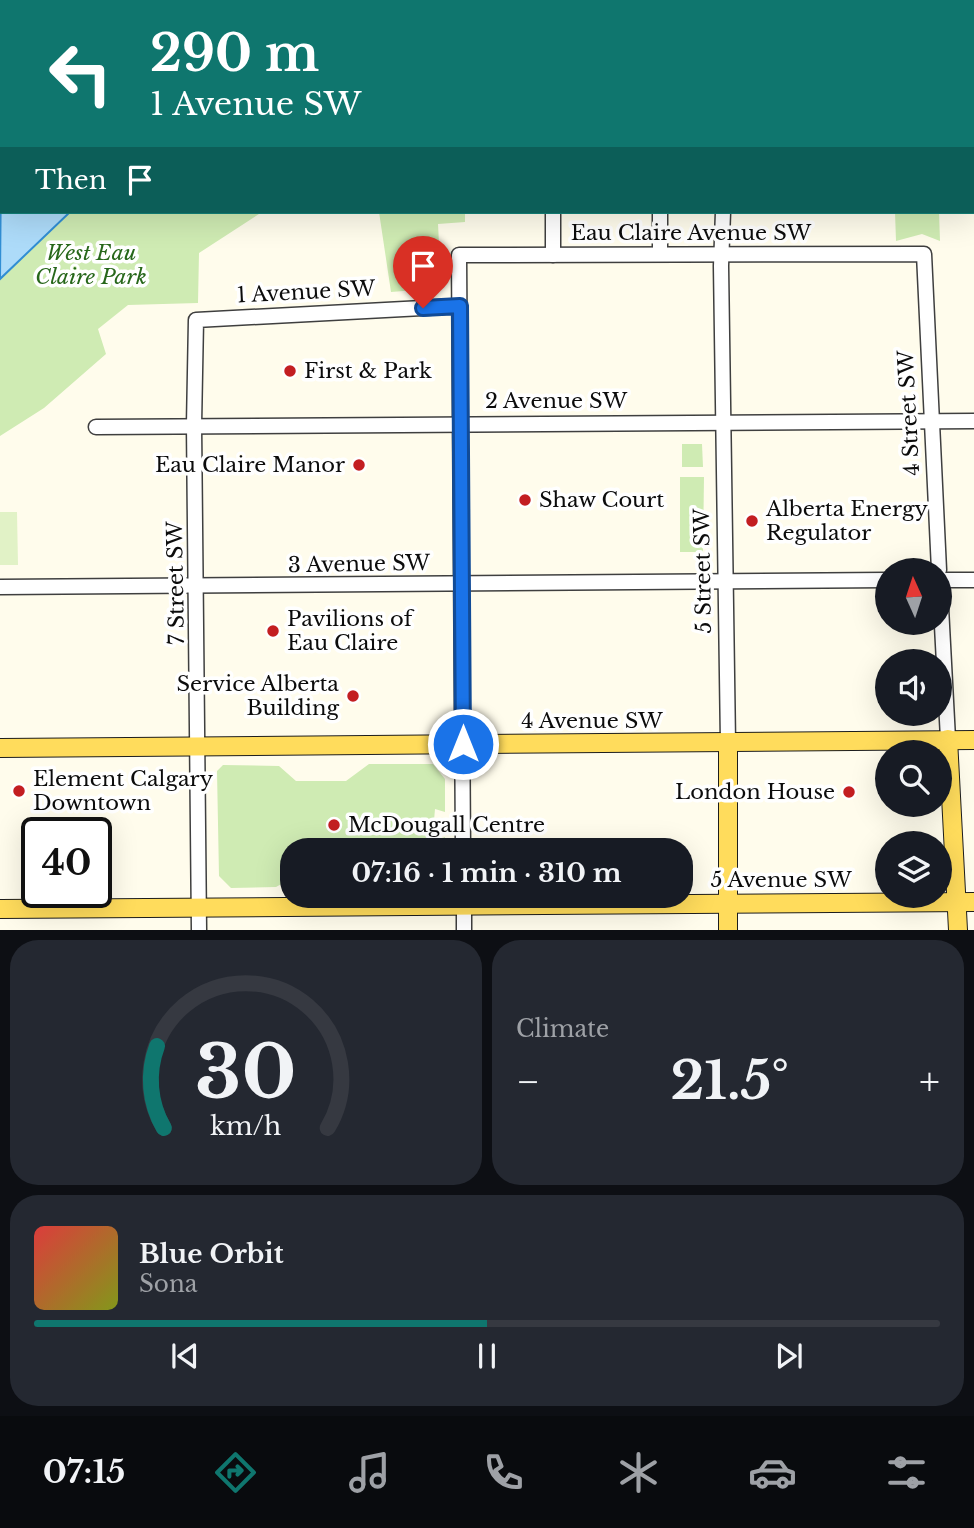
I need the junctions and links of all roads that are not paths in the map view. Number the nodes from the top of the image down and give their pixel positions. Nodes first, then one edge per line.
1 (553, 214) edge
2 (660, 214) edge
3 (723, 214) edge
4 (660, 254) junction
5 (722, 254) junction
6 (924, 254) joint
7 (552, 255) junction
8 (460, 306) junction
9 (196, 320) joint
10 (932, 421) junction
11 (974, 421) edge
12 (724, 422) junction
13 (461, 423) junction
14 (194, 425) junction
15 (96, 427) dead end
16 (938, 558) edge
17 (726, 580) junction
18 (875, 580) edge
19 (952, 580) edge
20 (974, 580) edge
21 (462, 584) junction
22 (197, 586) junction
23 (0, 587) edge
24 (942, 635) edge
25 (948, 739) junction
26 (974, 740) edge
27 (728, 743) junction
28 (463, 744) junction
29 (200, 745) junction
30 (0, 748) edge
31 (463, 838) edge
32 (965, 902) edge
33 (693, 903) edge
34 (728, 903) junction
35 (280, 904) edge
36 (199, 906) junction
37 (464, 908) edge
38 (0, 909) edge
39 (199, 929) edge
40 (464, 929) edge
41 (728, 929) edge
42 (958, 929) edge

1 - 7 street
2 - 4 street
3 - 5 street, 5 Street SW
4 - 5 street, Eau Claire Avenue SW
4 - 7 street, Eau Claire Avenue SW
5 - 6 street, Eau Claire Avenue SW
5 - 12 street, 5 Street SW
6 - 10 street, 4 Street SW
7 - 8 street, Eau Claire Avenue SW
8 - 9 street, 1 Avenue SW
8 - 13 street
9 - 14 street, 7 Street SW
10 - 11 street, 2 Avenue SW
10 - 12 street, 2 Avenue SW
10 - 16 street, 4 Street SW
12 - 13 street, 2 Avenue SW
12 - 17 street, 5 Street SW
13 - 14 street, 2 Avenue SW
13 - 21 street
14 - 15 street, 2 Avenue SW
14 - 22 street, 7 Street SW
17 - 18 street, 3 Avenue SW
17 - 21 street, 3 Avenue SW
17 - 27 street, 5 Street SW
19 - 20 street
21 - 22 street, 3 Avenue SW
21 - 28 street
22 - 23 street, 3 Avenue SW
22 - 29 street, 7 Street SW
24 - 25 street
25 - 26 main road, 4 Avenue SW
25 - 27 main road, 4 Avenue SW
25 - 32 main road
27 - 28 main road, 4 Avenue SW
27 - 34 main road, 5 Street SW
28 - 29 main road, 4 Avenue SW
28 - 31 street
29 - 30 main road, 4 Avenue SW
29 - 36 street, 7 Street SW
32 - 34 main road, 5 Avenue SW
32 - 42 main road
33 - 34 main road, 5 Avenue SW
34 - 41 main road, 5 Street SW
35 - 36 main road, 5 Avenue SW
36 - 38 main road, 5 Avenue SW
36 - 39 street, 7 Street SW
37 - 40 street

